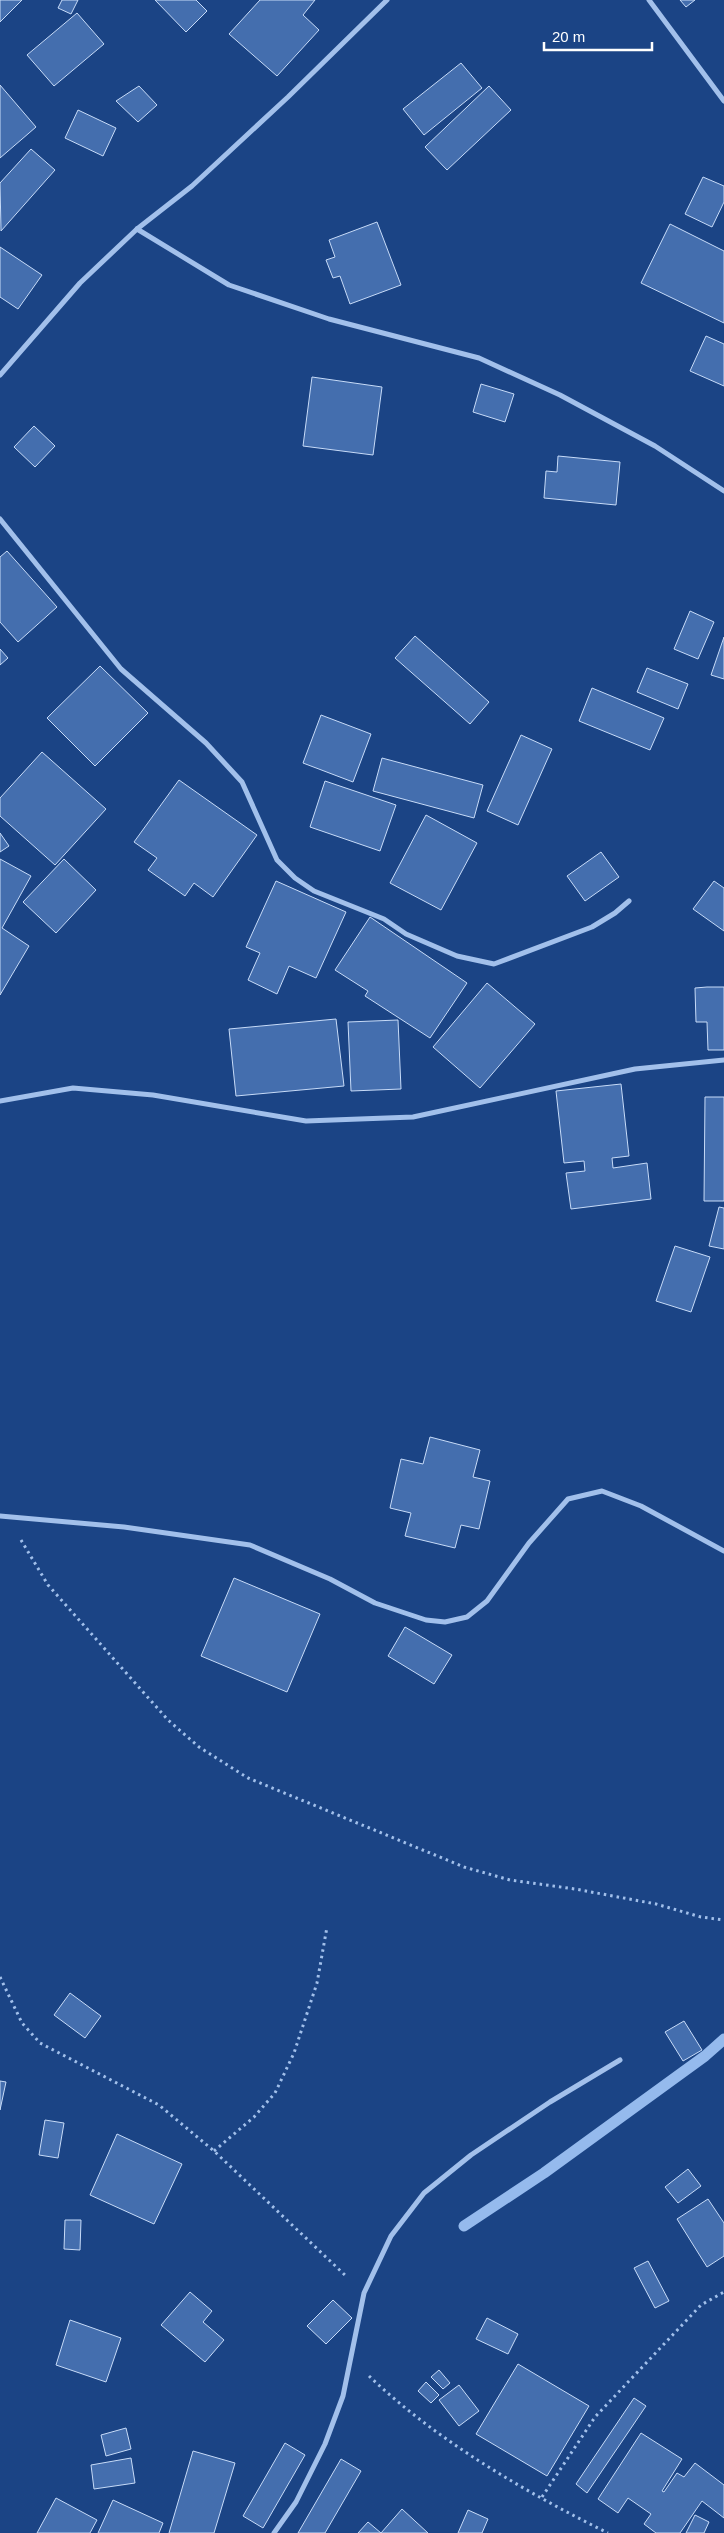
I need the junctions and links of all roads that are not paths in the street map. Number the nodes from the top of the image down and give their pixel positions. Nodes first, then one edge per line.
1 (387, 0) edge
2 (649, 0) edge
3 (724, 101) edge
4 (137, 229) junction
5 (0, 375) edge
6 (724, 491) edge
7 (0, 519) edge
8 (628, 900) dead end
9 (724, 1060) edge
10 (0, 1101) edge
11 (0, 1516) edge
12 (724, 1551) edge
13 (620, 2060) dead end
14 (274, 2533) edge

1 - 4 street
2 - 3 street
4 - 5 street
4 - 6 street
7 - 8 street
9 - 10 street
11 - 12 street
13 - 14 street

